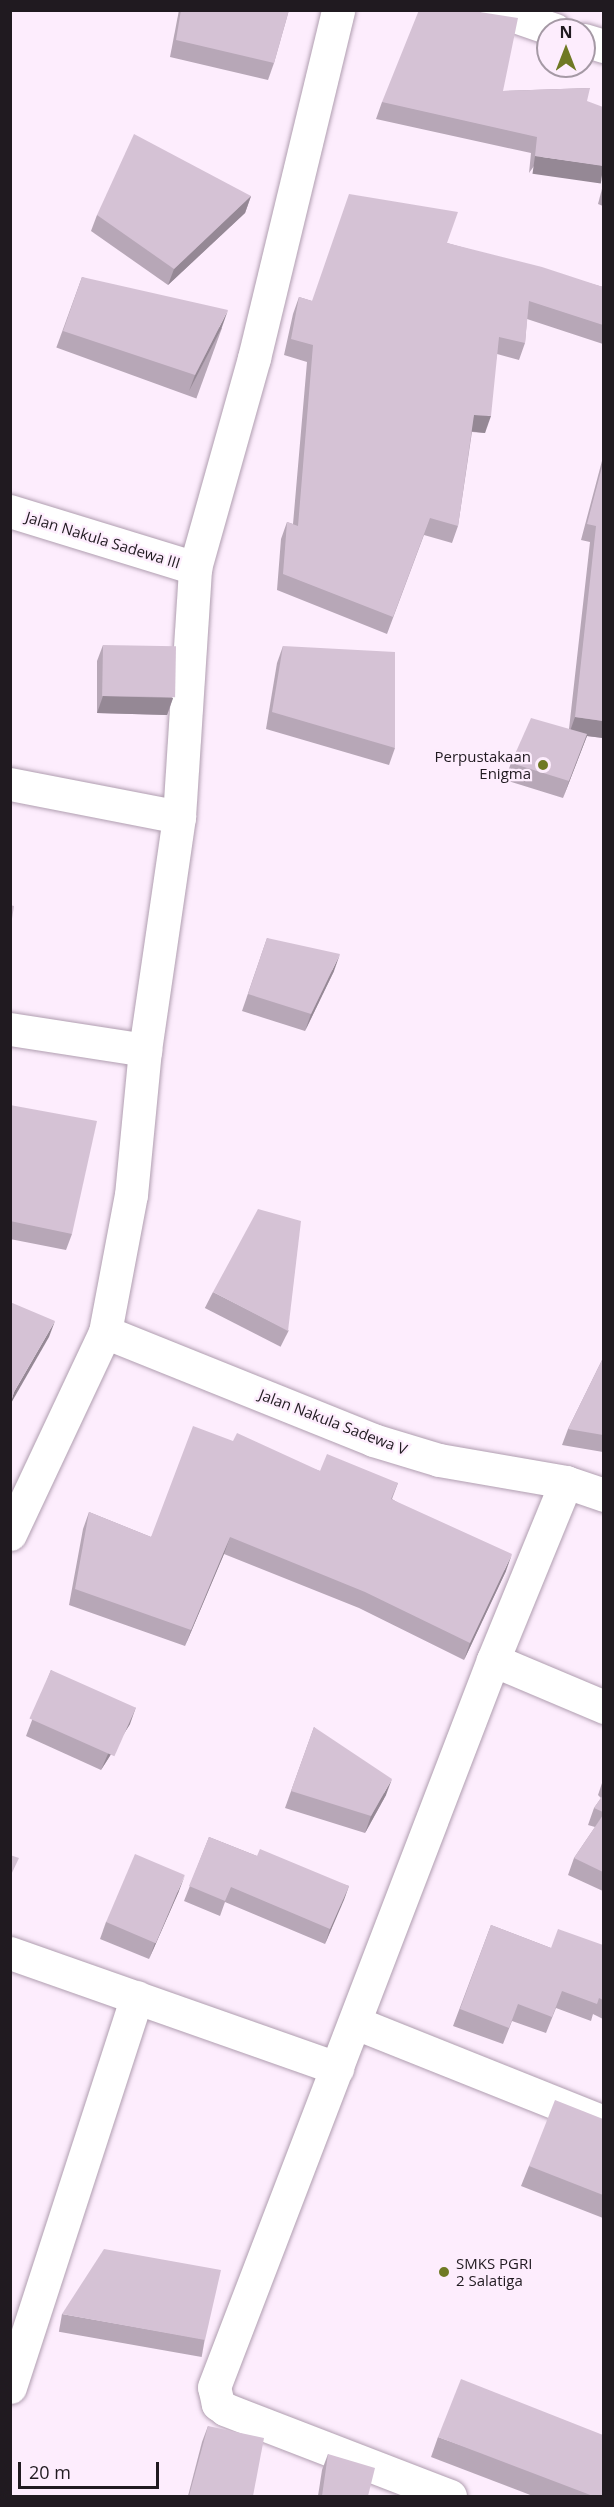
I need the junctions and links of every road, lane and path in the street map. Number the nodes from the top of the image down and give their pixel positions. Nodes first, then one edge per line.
1 (338, 10) edge
2 (497, 10) edge
3 (536, 23) edge
4 (10, 511) edge
5 (195, 568) junction
6 (10, 784) edge
7 (179, 817) junction
8 (10, 1029) edge
9 (145, 1050) junction
10 (105, 1332) junction
11 (566, 1482) junction
12 (603, 1495) edge
13 (10, 1534) edge
14 (493, 1660) junction
15 (603, 1707) edge
16 (10, 1953) edge
17 (137, 1997) junction
18 (356, 2023) junction
19 (337, 2068) junction
20 (603, 2122) edge
21 (10, 2387) edge
22 (450, 2496) edge

1 - 5 street
2 - 3 street
4 - 5 street, Jalan Nakula Sadewa III
5 - 7 street
6 - 7 street
7 - 9 street
8 - 9 street
9 - 10 street
10 - 11 street, Jalan Nakula Sadewa V
10 - 13 street
11 - 12 street, Jalan Nakula Sadewa V
11 - 14 street
14 - 15 street
14 - 18 street
16 - 17 street
17 - 19 street
17 - 21 street
18 - 19 street
18 - 20 street
19 - 22 street

